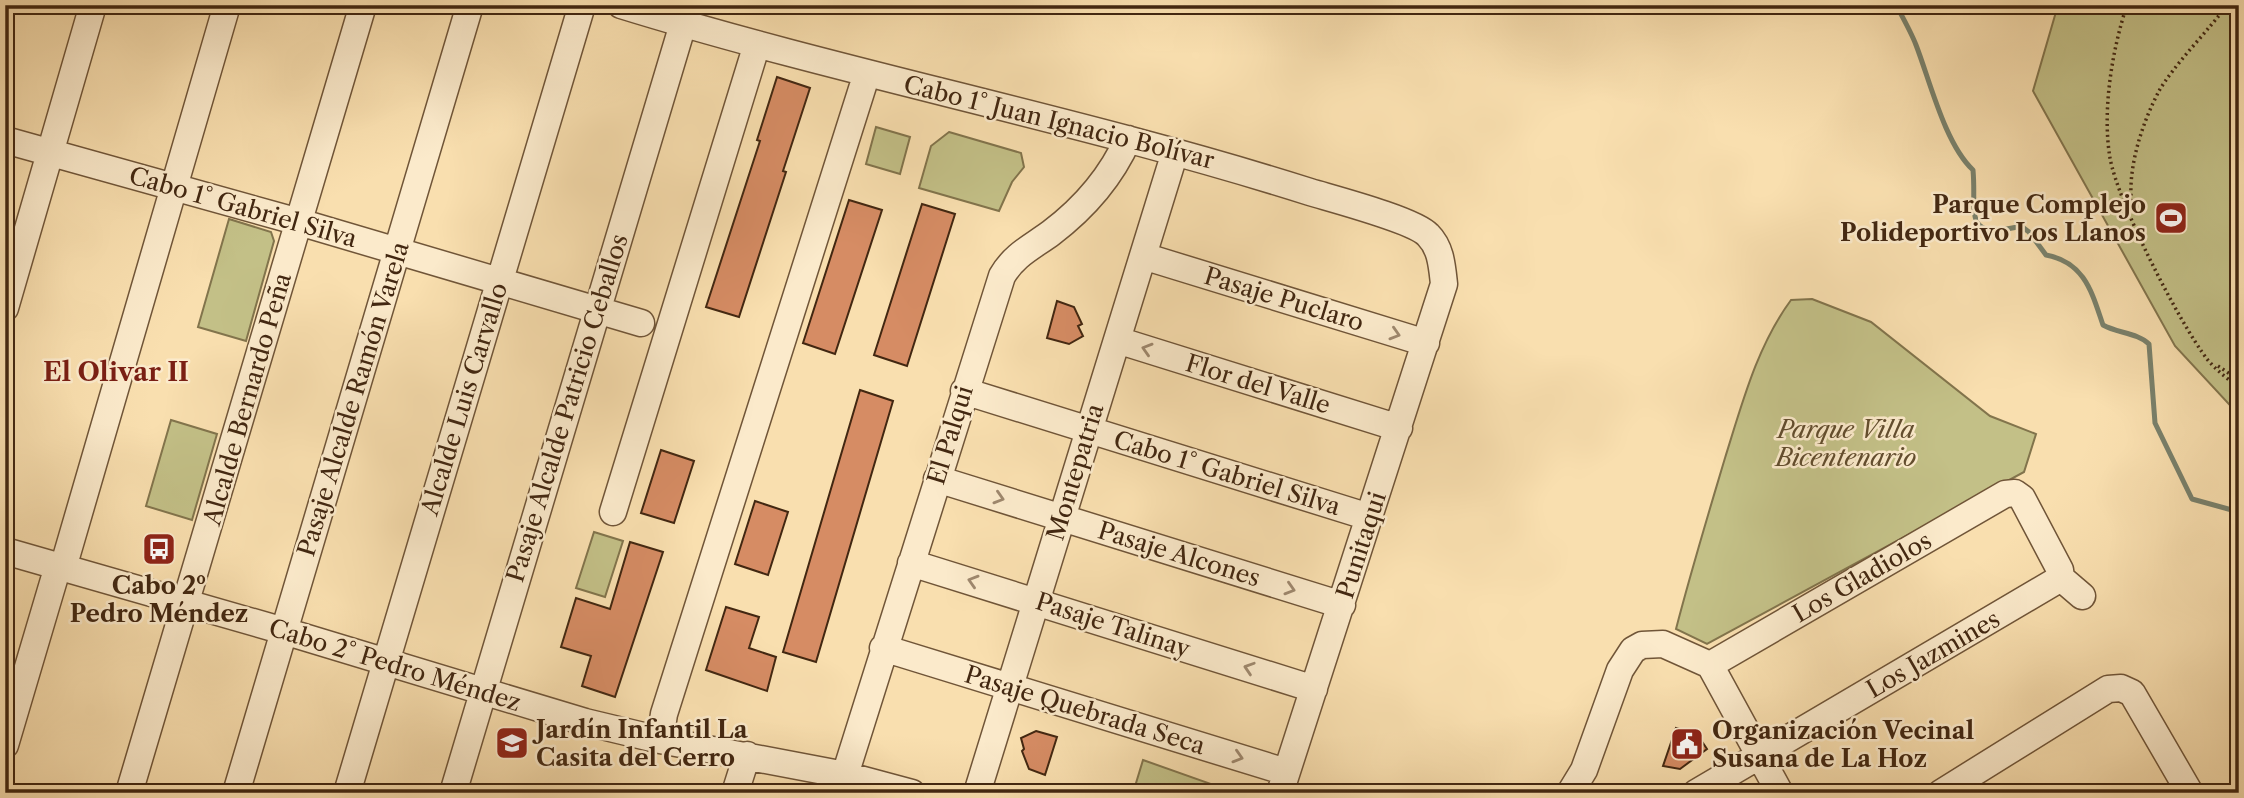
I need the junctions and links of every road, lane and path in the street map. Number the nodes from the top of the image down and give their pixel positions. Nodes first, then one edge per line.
1 (93, 5) edge
2 (227, 5) edge
3 (363, 5) edge
4 (470, 5) edge
5 (582, 5) edge
6 (621, 5) edge
7 (2127, 5) edge
8 (2227, 5) edge
9 (683, 24) junction
10 (757, 44) junction
11 (867, 73) junction
12 (1128, 139) junction
13 (5, 140) edge
14 (50, 152) junction
15 (1175, 152) junction
16 (173, 188) junction
17 (299, 222) junction
18 (2135, 222) junction
19 (397, 250) junction
20 (1143, 256) junction
21 (500, 281) junction
22 (1440, 297) joint
23 (5, 308) edge
24 (596, 309) junction
25 (641, 323) dead end
26 (1117, 340) junction
27 (1426, 343) junction
28 (2208, 359) junction
29 (2239, 380) edge
30 (2239, 388) edge
31 (964, 391) junction
32 (1399, 428) junction
33 (1088, 430) junction
34 (937, 479) junction
35 (613, 512) dead end
36 (1369, 517) junction
37 (1062, 518) junction
38 (5, 551) edge
39 (911, 563) junction
40 (60, 567) junction
41 (2061, 578) junction
42 (2082, 596) dead end
43 (1035, 600) junction
44 (188, 603) junction
45 (1342, 605) junction
46 (284, 631) junction
47 (883, 648) junction
48 (386, 663) junction
49 (1710, 665) junction
50 (1009, 686) junction
51 (1314, 689) junction
52 (482, 692) junction
53 (660, 740) junction
54 (5, 745) edge
55 (747, 755) junction
56 (1758, 755) junction
57 (845, 775) junction
58 (1283, 782) edge
59 (129, 793) edge
60 (236, 793) edge
61 (347, 793) edge
62 (453, 793) edge
63 (735, 793) edge
64 (912, 793) edge
65 (977, 793) edge
66 (1570, 793) edge
67 (1696, 793) edge
68 (1780, 793) edge
69 (1941, 793) edge
70 (2190, 793) edge

1 - 14 street
2 - 16 street
3 - 17 street, Alcalde Bernardo Peña
4 - 19 street, Pasaje Alcalde Ramón Varela
5 - 21 street, Alcalde Luis Carvallo
6 - 9 street, Cabo 1° Juan Ignacio Bolívar
7 - 18 path
8 - 18 path
9 - 10 street, Cabo 1° Juan Ignacio Bolívar
9 - 24 street, Pasaje Alcalde Patricio Ceballos
10 - 11 street, Cabo 1° Juan Ignacio Bolívar
10 - 35 street
11 - 12 street, Cabo 1° Juan Ignacio Bolívar
11 - 53 street
12 - 15 street, Cabo 1° Juan Ignacio Bolívar
12 - 31 street, El Palqui
13 - 14 street, Cabo 1° Gabriel Silva
14 - 16 street, Cabo 1° Gabriel Silva
14 - 23 street
15 - 20 street, Montepatria
15 - 22 street, Cabo 1° Juan Ignacio Bolívar
16 - 17 street, Cabo 1° Gabriel Silva
16 - 40 street
17 - 19 street, Cabo 1° Gabriel Silva
17 - 44 street, Alcalde Bernardo Peña
18 - 28 path
19 - 21 street, Cabo 1° Gabriel Silva
19 - 46 street, Pasaje Alcalde Ramón Varela
20 - 26 street, Montepatria
20 -> 27 street, Pasaje Puclaro
21 - 24 street, Cabo 1° Gabriel Silva
21 - 48 street, Alcalde Luis Carvallo
22 - 27 street, Punitaqui
24 - 25 street, Cabo 1° Gabriel Silva
24 - 52 street, Pasaje Alcalde Patricio Ceballos
32 -> 26 street, Flor del Valle
26 - 33 street, Montepatria
27 - 32 street, Punitaqui
28 - 29 path
28 - 30 path
31 - 33 street, Cabo 1° Gabriel Silva
31 - 34 street, El Palqui
32 - 36 street, Punitaqui
33 - 36 street, Cabo 1° Gabriel Silva
33 - 37 street, Montepatria
34 -> 37 street, Pasaje Alcones
34 - 39 street, El Palqui
36 - 45 street, Punitaqui
37 - 43 street, Montepatria
37 -> 45 street, Pasaje Alcones
38 - 40 street, Cabo 2° Pedro Méndez
43 -> 39 street, Pasaje Talinay
39 - 47 street, El Palqui
40 - 44 street, Cabo 2° Pedro Méndez
40 - 54 street
41 - 42 street
41 - 49 street, Los Gladiolos
41 - 56 street, Los Jazmines
43 - 50 street, Montepatria
51 -> 43 street, Pasaje Talinay
44 - 46 street, Cabo 2° Pedro Méndez
44 - 59 street, Alcalde Bernardo Peña
45 - 51 street, Punitaqui
46 - 48 street, Cabo 2° Pedro Méndez
46 - 60 street, Pasaje Alcalde Ramón Varela
47 - 50 street, Pasaje Quebrada Seca
47 - 57 street, El Palqui
48 - 52 street, Cabo 2° Pedro Méndez
48 - 61 street, Alcalde Luis Carvallo
49 - 56 street
49 - 66 street
50 -> 58 street, Pasaje Quebrada Seca
50 - 65 street, Montepatria
51 - 58 street, Punitaqui
52 - 53 street, Cabo 2° Pedro Méndez
52 - 62 street, Pasaje Alcalde Patricio Ceballos
53 - 55 street, Cabo 2° Pedro Méndez
55 - 57 street, Cabo 2° Pedro Méndez
55 - 63 street
56 - 67 street, Los Jazmines
56 - 68 street
57 - 64 street, Cabo 2° Pedro Méndez
69 - 70 street

